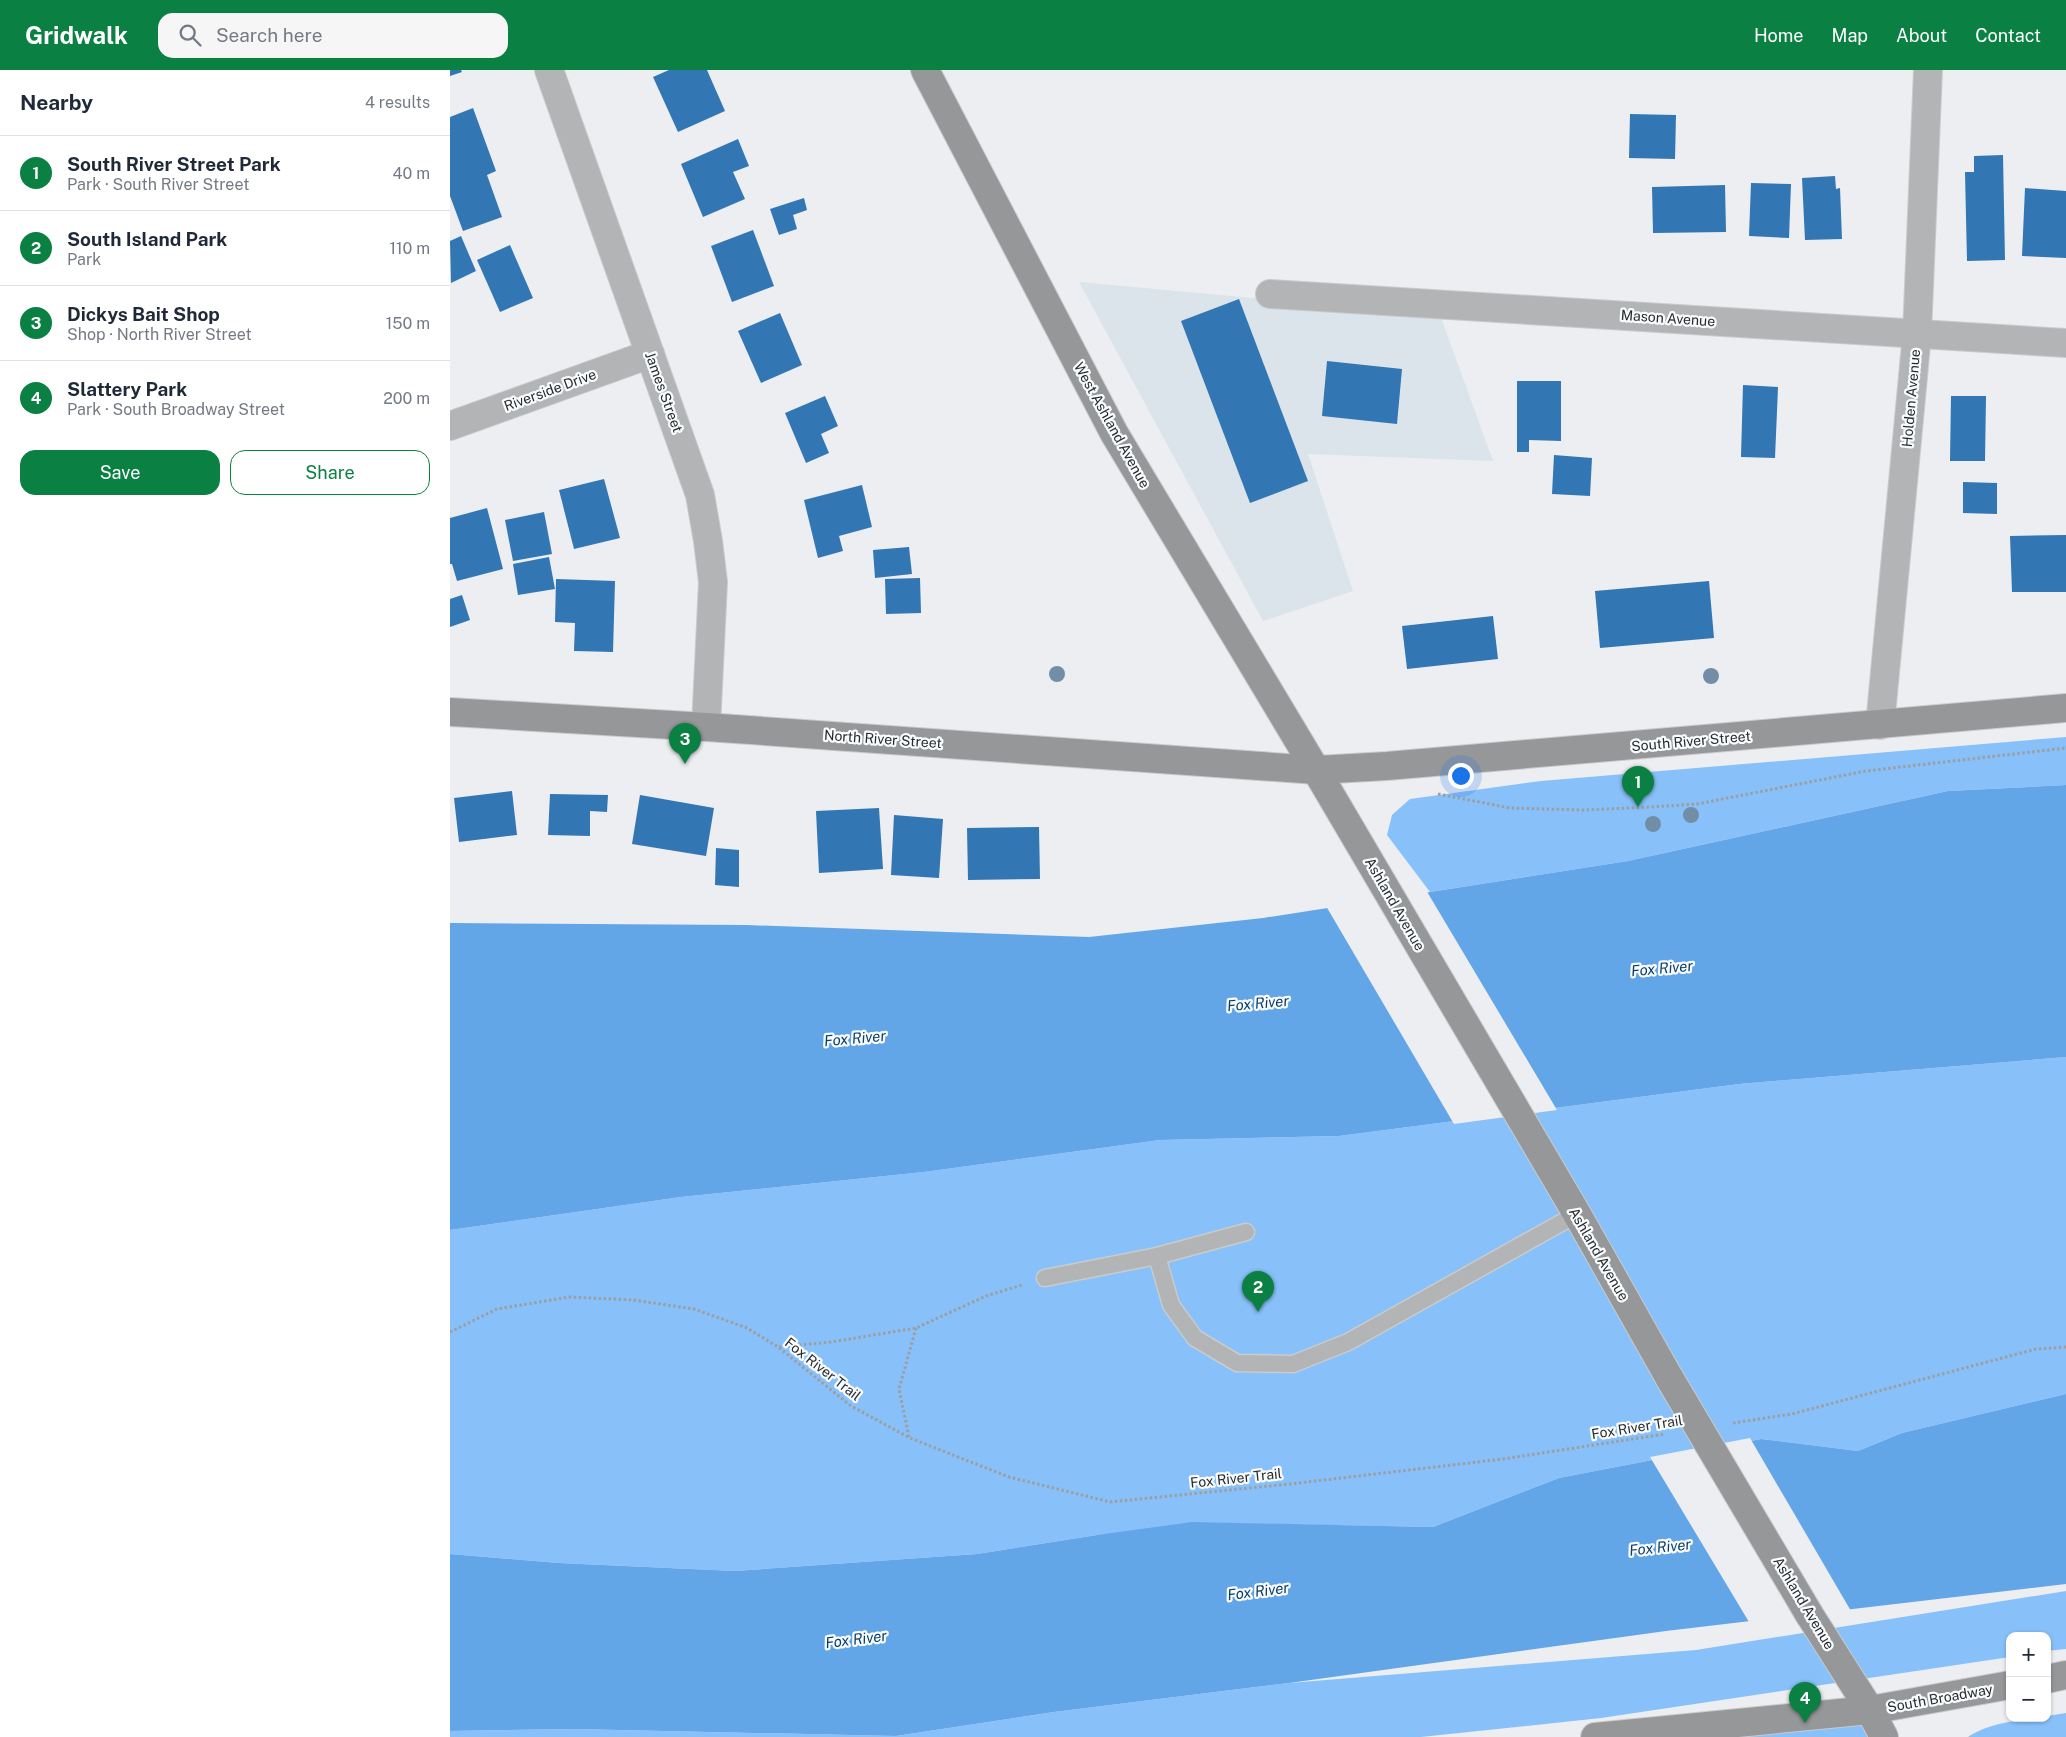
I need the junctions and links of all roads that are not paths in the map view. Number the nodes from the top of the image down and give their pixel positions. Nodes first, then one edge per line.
1 (549, 70) edge
2 (925, 70) edge
3 (1928, 70) edge
4 (1270, 294) dead end
5 (1917, 334) junction
6 (2066, 343) edge
7 (650, 354) junction
8 (450, 426) edge
9 (2066, 708) edge
10 (450, 712) edge
11 (1880, 725) junction
12 (706, 727) junction
13 (1316, 770) junction
14 (1577, 1214) junction
15 (1246, 1232) dead end
16 (1156, 1256) junction
17 (1045, 1278) road end
18 (2066, 1675) edge
19 (2051, 1678) edge
20 (2006, 1686) edge
21 (1870, 1710) junction
22 (1595, 1737) edge
23 (1884, 1737) edge

1 - 7 street, James Street
2 - 13 street, West Ashland Avenue
3 - 5 street, Holden Avenue
4 - 5 street, Mason Avenue
5 - 6 street, Mason Avenue
5 - 11 street, Holden Avenue
7 - 8 street, Riverside Drive
7 - 12 street, James Street
9 - 11 street, South River Street
10 - 12 street, North River Street
11 - 13 street, South River Street
12 - 13 street, North River Street
13 - 14 street, Ashland Avenue
14 - 16 lane
14 - 21 street, Ashland Avenue, bridge
15 - 16 lane
16 - 17 lane
18 - 19 street
20 - 21 street, South Broadway
21 - 22 street, South Broadway
21 - 23 street, Ashland Avenue

